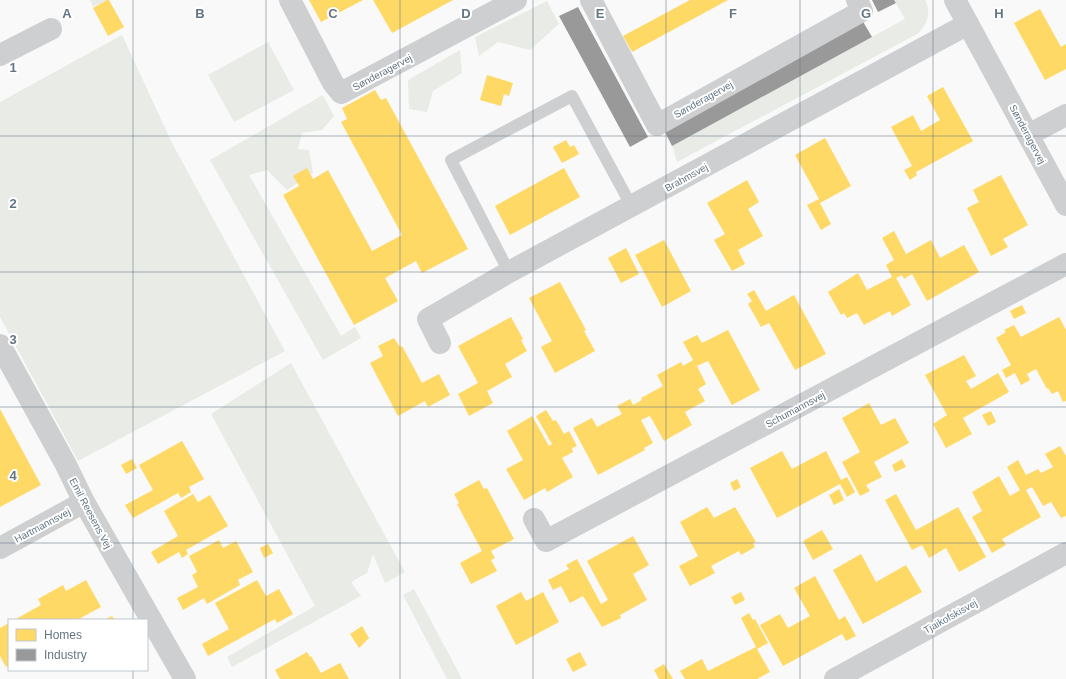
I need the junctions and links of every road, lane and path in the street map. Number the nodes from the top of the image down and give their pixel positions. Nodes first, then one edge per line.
1 (290, 0) edge
2 (516, 0) edge
3 (591, 0) edge
4 (857, 0) edge
5 (955, 0) edge
6 (968, 24) junction
7 (51, 29) dead end
8 (0, 55) edge
9 (1066, 115) edge
10 (1028, 135) junction
11 (1066, 205) edge
12 (632, 207) junction
13 (1066, 264) edge
14 (509, 272) junction
15 (440, 343) dead end
16 (0, 344) edge
17 (84, 502) junction
18 (534, 519) dead end
19 (0, 548) edge
20 (1066, 553) edge
21 (186, 679) edge
22 (835, 679) edge

1 - 2 street, Sønderagervej
3 - 4 street, Sønderagervej
5 - 6 street, Sønderagervej
6 - 10 street, Sønderagervej
6 - 12 street, Brahmsvej
7 - 8 street
9 - 10 street
10 - 11 street, Sønderagervej
12 - 14 street, Brahmsvej
12 - 14 lane
13 - 18 street, Schumannsvej
14 - 15 street, Brahmsvej
16 - 17 street, Emil Reesens Vej
17 - 19 street, Hartmannsvej
17 - 21 street, Emil Reesens Vej
20 - 22 street, Tjaikofskisvej

